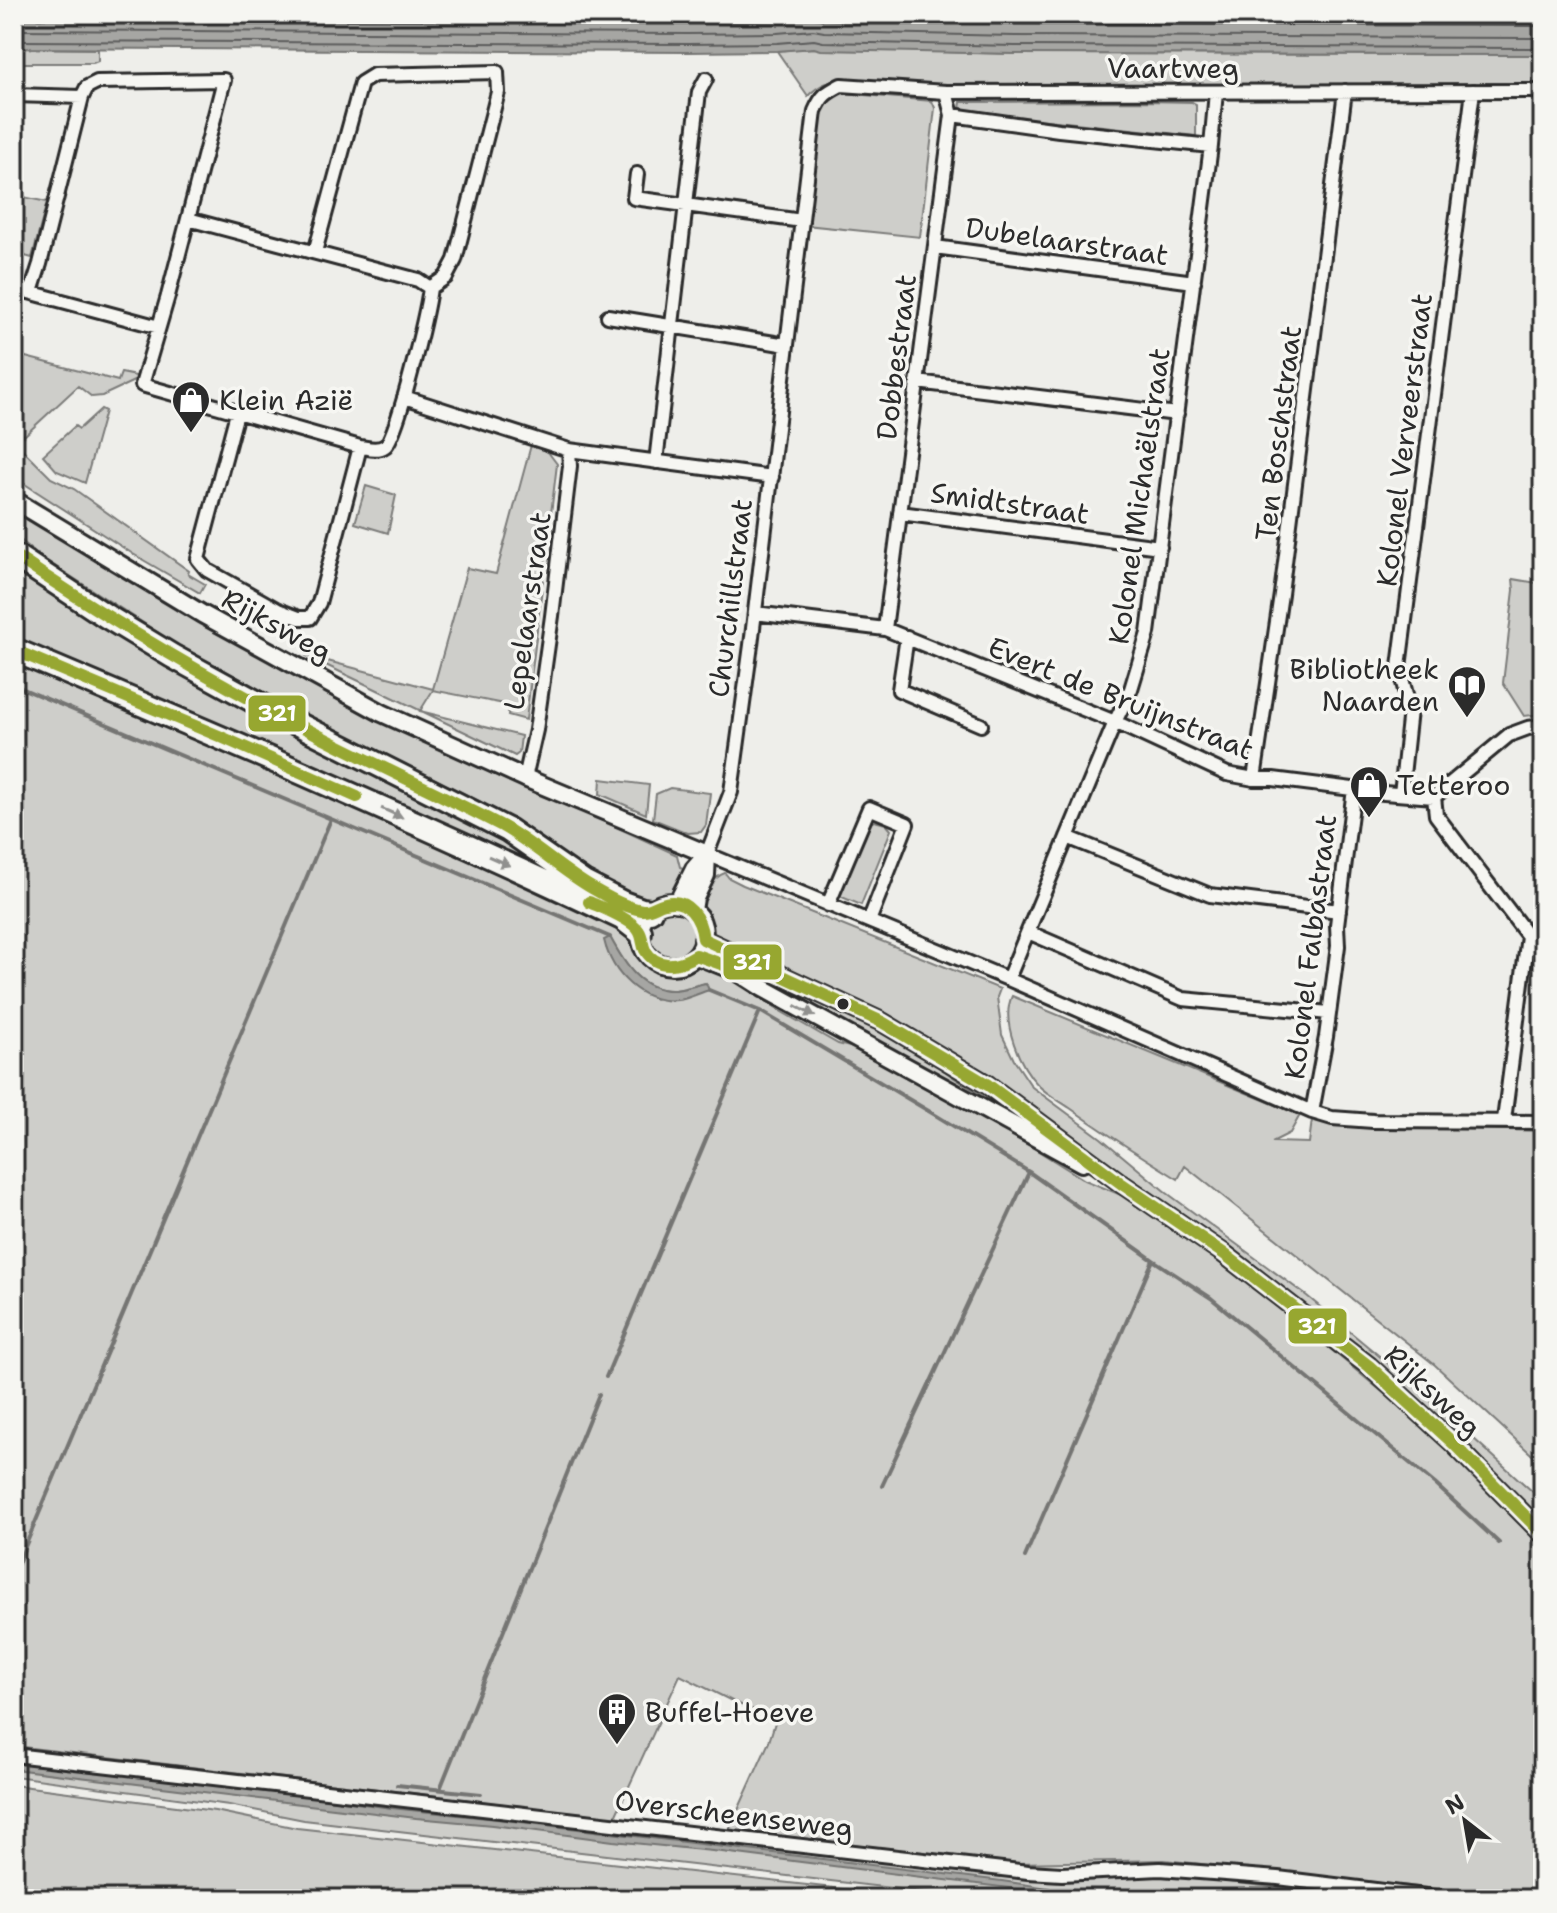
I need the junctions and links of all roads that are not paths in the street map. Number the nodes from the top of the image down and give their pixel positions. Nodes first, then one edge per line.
1 (706, 79) dead end
2 (1345, 91) junction
3 (1473, 91) junction
4 (1543, 91) edge
5 (946, 92) junction
6 (1216, 92) junction
7 (14, 95) edge
8 (82, 97) junction
9 (815, 111) joint
10 (952, 115) junction
11 (1211, 146) junction
12 (637, 174) dead end
13 (686, 205) junction
14 (188, 219) junction
15 (802, 221) junction
16 (935, 247) junction
17 (315, 252) junction
18 (1194, 282) junction
19 (14, 288) edge
20 (430, 288) junction
21 (31, 292) junction
22 (608, 316) dead end
23 (672, 326) junction
24 (159, 327) junction
25 (787, 345) junction
26 (917, 382) junction
27 (404, 397) junction
28 (237, 413) junction
29 (1177, 414) junction
30 (360, 447) junction
31 (569, 450) junction
32 (656, 462) junction
33 (772, 477) junction
34 (14, 500) edge
35 (900, 513) junction
36 (1160, 547) junction
37 (14, 555) edge
38 (755, 613) junction
39 (885, 629) junction
40 (907, 637) junction
41 (14, 650) edge
42 (1115, 722) junction
43 (981, 725) dead end
44 (1543, 726) edge
45 (525, 778) junction
46 (1254, 779) junction
47 (1354, 789) junction
48 (1401, 794) junction
49 (1434, 797) junction
50 (1067, 837) junction
51 (707, 854) junction
52 (828, 905) junction
53 (685, 906) junction
54 (650, 911) junction
55 (1339, 911) junction
56 (869, 921) junction
57 (640, 932) junction
58 (1028, 932) junction
59 (700, 947) junction
60 (1008, 979) junction
61 (1329, 1013) junction
62 (1312, 1112) junction
63 (1504, 1120) junction
64 (1543, 1122) edge
65 (1122, 1184) junction
66 (1543, 1534) edge
67 (14, 1755) edge
68 (1449, 1899) edge

1 - 13 street
2 - 3 street, Vaartweg
2 - 6 street, Vaartweg
2 - 46 street, Ten Boschstraat
3 - 4 street, Vaartweg
3 - 48 street, Kolonel Verveerstraat
5 - 6 street, Vaartweg
5 - 9 street, Vaartweg
5 - 10 street, Dobbestraat
6 - 11 street, Kolonel Michaëlstraat
7 - 8 street
8 - 14 street
8 - 21 street
9 - 15 street, Churchillstraat
10 - 11 street
10 - 16 street, Dobbestraat
11 - 18 street, Kolonel Michaëlstraat
12 - 13 street
13 - 15 street
13 - 23 street
14 - 17 street
14 - 24 street
15 - 25 street, Churchillstraat
16 - 18 street, Dubelaarstraat
16 - 26 street, Dobbestraat
17 - 20 street
17 - 20 street
18 - 29 street, Kolonel Michaëlstraat
19 - 21 street
20 - 27 street
21 - 24 street
22 - 23 street
23 - 25 street
23 - 32 street
24 - 28 street
25 - 33 street, Churchillstraat
26 - 29 street
26 - 35 street, Dobbestraat
27 - 30 street
27 - 31 street
28 - 30 street
28 - 30 street
29 - 36 street, Kolonel Michaëlstraat
31 - 32 street
31 - 45 street, Lepelaarstraat
32 - 33 street
33 - 38 street, Churchillstraat
34 - 45 main road, Rijksweg
35 - 36 street, Smidtstraat
35 - 39 street, Dobbestraat
36 - 42 street, Kolonel Michaëlstraat
37 - 54 highway
38 - 39 street, Evert de Bruijnstraat
38 - 51 street, Churchillstraat
39 - 40 street, Evert de Bruijnstraat
40 - 42 street, Evert de Bruijnstraat
40 - 43 street
41 -> 57 highway
42 - 46 street, Evert de Bruijnstraat
42 - 50 street, Kolonel Michaëlstraat
44 - 49 street
45 - 51 main road, Rijksweg
46 - 47 street, Evert de Bruijnstraat
47 - 48 street, Evert de Bruijnstraat
47 - 55 street, Kolonel Falbastraat
48 - 49 street, Evert de Bruijnstraat
49 - 63 street
50 - 55 street
50 - 58 street, Kolonel Michaëlstraat
51 - 52 street
51 - 53 main road, Churchillstraat
52 - 56 street
52 - 56 street
53 - 54 main road
53 - 59 main road
54 - 57 main road
55 - 61 street, Kolonel Falbastraat
56 - 60 street
57 - 59 main road
58 - 60 street, Kolonel Michaëlstraat
58 - 61 street
59 -> 65 main road, Rijksweg
59 - 65 main road, Rijksweg
60 - 62 street
61 - 62 street, Kolonel Falbastraat
62 - 63 street
63 - 64 street
65 - 66 main road, Rijksweg
67 - 68 street, Overscheenseweg

